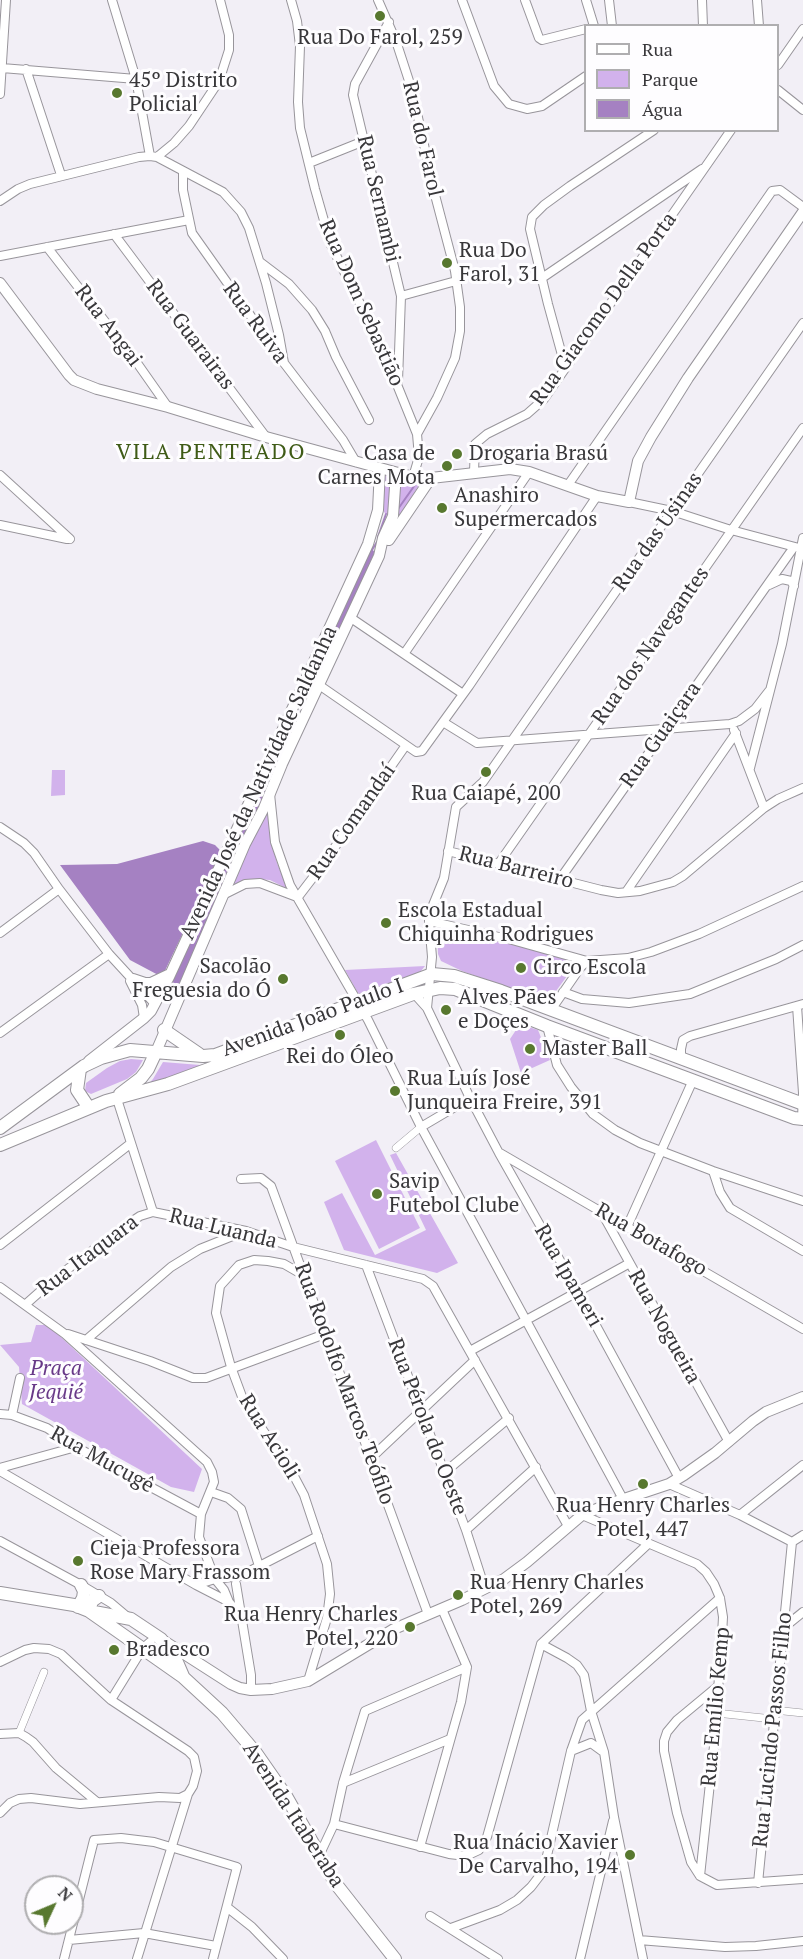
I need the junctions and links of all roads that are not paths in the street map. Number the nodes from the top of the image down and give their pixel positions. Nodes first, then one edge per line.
1 (6, 0) edge
2 (112, 0) edge
3 (220, 0) edge
4 (291, 0) edge
5 (378, 0) edge
6 (462, 0) edge
7 (525, 0) edge
8 (586, 0) edge
9 (609, 0) edge
10 (702, 0) edge
11 (757, 0) edge
12 (389, 22) junction
13 (595, 24) edge
14 (612, 24) edge
15 (703, 24) edge
16 (759, 24) edge
17 (584, 29) edge
18 (803, 29) edge
19 (779, 62) edge
20 (2, 68) junction
21 (26, 69) junction
22 (584, 77) edge
23 (136, 79) junction
24 (779, 92) edge
25 (0, 94) edge
26 (803, 110) edge
27 (651, 132) edge
28 (730, 132) edge
29 (364, 141) junction
30 (154, 156) junction
31 (309, 164) junction
32 (706, 167) junction
33 (183, 171) junction
34 (61, 175) junction
35 (0, 201) edge
36 (803, 207) edge
37 (803, 212) edge
38 (189, 220) junction
39 (114, 234) junction
40 (47, 246) junction
41 (0, 256) edge
42 (260, 262) junction
43 (542, 278) junction
44 (456, 281) junction
45 (0, 283) edge
46 (401, 296) junction
47 (803, 323) edge
48 (284, 363) junction
49 (566, 366) junction
50 (398, 385) junction
51 (168, 407) junction
52 (369, 420) dead end
53 (803, 428) edge
54 (417, 434) junction
55 (266, 437) junction
56 (356, 462) junction
57 (380, 469) junction
58 (474, 472) junction
59 (529, 472) junction
60 (396, 473) junction
61 (0, 475) edge
62 (413, 477) junction
63 (431, 478) junction
64 (568, 485) junction
65 (597, 496) junction
66 (629, 502) junction
67 (672, 511) junction
68 (46, 519) junction
69 (0, 525) edge
70 (731, 530) junction
71 (35, 532) junction
72 (803, 538) edge
73 (797, 548) junction
74 (379, 556) junction
75 (794, 586) junction
76 (762, 591) junction
77 (351, 618) junction
78 (404, 654) junction
79 (319, 686) junction
80 (769, 691) junction
81 (463, 694) junction
82 (443, 722) junction
83 (730, 724) junction
84 (665, 730) junction
85 (736, 733) junction
86 (588, 736) junction
87 (513, 740) junction
88 (406, 745) junction
89 (750, 768) junction
90 (803, 788) edge
91 (270, 794) junction
92 (764, 808) junction
93 (2, 832) edge
94 (448, 851) junction
95 (500, 863) junction
96 (560, 879) junction
97 (803, 886) edge
98 (58, 889) junction
99 (626, 892) junction
100 (223, 895) junction
101 (298, 897) junction
102 (429, 921) junction
103 (0, 933) edge
104 (803, 945) edge
105 (109, 954) junction
106 (587, 961) junction
107 (122, 968) junction
108 (432, 974) junction
109 (170, 975) junction
110 (133, 979) junction
111 (401, 986) junction
112 (430, 989) junction
113 (563, 992) junction
114 (413, 994) junction
115 (178, 998) junction
116 (155, 1004) junction
117 (800, 1005) edge
118 (360, 1007) junction
119 (427, 1008) junction
120 (551, 1010) junction
121 (144, 1018) junction
122 (547, 1026) junction
123 (164, 1030) junction
124 (0, 1033) edge
125 (156, 1052) junction
126 (203, 1056) junction
127 (681, 1059) junction
128 (82, 1068) junction
129 (693, 1080) junction
130 (470, 1098) junction
131 (111, 1100) junction
132 (803, 1104) edge
133 (88, 1108) junction
134 (802, 1119) edge
135 (421, 1127) junction
136 (0, 1128) edge
137 (130, 1144) junction
138 (0, 1145) edge
139 (396, 1148) dead end
140 (660, 1151) junction
141 (499, 1153) junction
142 (713, 1171) junction
143 (241, 1179) dead end
144 (803, 1201) edge
145 (600, 1210) junction
146 (153, 1212) junction
147 (627, 1227) junction
148 (246, 1231) junction
149 (0, 1245) edge
150 (293, 1247) junction
151 (803, 1251) edge
152 (628, 1264) junction
153 (366, 1265) junction
154 (303, 1275) junction
155 (0, 1287) edge
156 (577, 1291) junction
157 (26, 1304) junction
158 (525, 1320) junction
159 (803, 1329) edge
160 (65, 1334) junction
161 (325, 1334) junction
162 (86, 1340) junction
163 (470, 1351) junction
164 (476, 1360) junction
165 (231, 1367) junction
166 (20, 1378) dead end
167 (803, 1396) edge
168 (420, 1413) junction
169 (0, 1414) edge
170 (12, 1415) junction
171 (509, 1418) junction
172 (729, 1442) junction
173 (76, 1447) junction
174 (371, 1458) junction
175 (803, 1465) edge
176 (536, 1467) junction
177 (0, 1469) edge
178 (444, 1473) junction
179 (679, 1478) junction
180 (669, 1484) junction
181 (211, 1492) junction
182 (623, 1499) junction
183 (201, 1514) junction
184 (582, 1515) junction
185 (740, 1515) junction
186 (568, 1526) junction
187 (466, 1530) junction
188 (803, 1535) edge
189 (318, 1536) junction
190 (0, 1541) edge
191 (792, 1542) junction
192 (648, 1544) junction
193 (259, 1566) junction
194 (215, 1579) junction
195 (238, 1580) junction
196 (81, 1585) junction
197 (196, 1585) junction
198 (485, 1589) junction
199 (0, 1593) edge
200 (99, 1596) junction
201 (720, 1599) junction
202 (229, 1602) junction
203 (442, 1608) junction
204 (84, 1609) junction
205 (803, 1612) edge
206 (428, 1614) junction
207 (240, 1615) junction
208 (130, 1619) junction
209 (782, 1629) junction
210 (152, 1643) junction
211 (541, 1644) junction
212 (171, 1653) junction
213 (193, 1661) junction
214 (0, 1662) edge
215 (467, 1667) junction
216 (44, 1672) dead end
217 (183, 1677) junction
218 (308, 1681) junction
219 (718, 1686) junction
220 (251, 1690) junction
221 (111, 1700) junction
222 (774, 1710) junction
223 (591, 1711) junction
224 (716, 1713) junction
225 (803, 1713) edge
226 (773, 1719) junction
227 (19, 1733) junction
228 (0, 1734) edge
229 (450, 1740) junction
230 (571, 1751) junction
231 (604, 1752) junction
232 (343, 1783) junction
233 (188, 1794) junction
234 (97, 1802) junction
235 (0, 1813) edge
236 (614, 1818) junction
237 (334, 1824) junction
238 (170, 1846) junction
239 (420, 1847) junction
240 (319, 1856) junction
241 (700, 1876) junction
242 (803, 1880) edge
243 (758, 1883) junction
244 (228, 1908) junction
245 (430, 1916) dead end
246 (451, 1928) junction
247 (144, 1933) junction
248 (69, 1940) junction
249 (639, 1940) junction
250 (803, 1941) edge
251 (216, 1946) junction
252 (278, 1957) edge
253 (64, 1959) edge
254 (137, 1959) edge
255 (213, 1959) edge
256 (395, 1959) edge
257 (498, 1959) edge
258 (580, 1959) edge
259 (643, 1959) edge

1 - 20 street
2 - 23 street
3 - 30 street
4 - 31 street, Rua Dom Sebastião
5 - 12 street, Rua do Farol
6 - 22 street
7 - 17 street
8 - 13 street
9 - 14 street
10 - 15 street
11 - 16 street
12 - 29 street, Rua Sernambi
12 - 44 street, Rua do Farol
18 - 19 street
20 - 21 street
20 - 25 street
21 - 23 street
21 - 34 street
23 - 30 street
24 - 26 street
27 - 43 street
28 - 32 street, Rua Giacomo Della Porta
29 - 31 street
29 - 46 street, Rua Sernambi
30 - 33 street
30 - 34 street
31 - 50 street, Rua Dom Sebastião
32 - 43 street
32 - 49 street, Rua Giacomo Della Porta
33 - 38 street, Rua Ruiva
33 - 42 street
34 - 35 street
36 - 64 street
37 - 66 street
38 - 39 street
38 - 48 street, Rua Ruiva
39 - 40 street
39 - 55 street, Rua Guarairas
40 - 41 street
40 - 51 street, Rua Angai
42 - 48 street
42 - 52 street
43 - 49 street
44 - 46 street
44 - 54 street, Rua do Farol
45 - 51 street
46 - 50 street, Rua Sernambi
47 - 67 street, Rua das Usinas
48 - 56 street, Rua Ruiva
49 - 58 street, Rua Giacomo Della Porta
50 - 54 street, Rua Dom Sebastião
51 - 55 street
53 - 70 street, Rua dos Navegantes
54 - 62 street, Rua Dom Sebastião
55 - 56 street
56 - 57 street
57 - 60 street
57 - 109 street, Avenida José da Natividade Saldanha
58 - 59 street
58 - 63 street
59 - 64 street
59 - 78 street
60 - 62 street
60 - 74 street, Avenida José da Natividade Saldanha
61 - 68 street
62 - 63 street
63 - 74 street
64 - 65 street
65 - 66 street
65 - 81 street
66 - 67 street
67 - 70 street
67 - 87 street, Rua das Usinas
68 - 71 street
68 - 71 street
69 - 71 street
70 - 73 street
70 - 86 street, Rua dos Navegantes
72 - 73 street
73 - 75 street
73 - 76 street, Rua Guaiçara
74 - 77 street, Avenida José da Natividade Saldanha
75 - 76 street
75 - 80 street
76 - 84 street, Rua Guaiçara
77 - 78 street
77 - 79 street, Avenida José da Natividade Saldanha
78 - 81 street
79 - 88 street
79 - 91 street, Avenida José da Natividade Saldanha
80 - 83 street
80 - 89 street
81 - 82 street
82 - 87 street
82 - 88 street
83 - 84 street
83 - 85 street
84 - 86 street
84 - 96 street, Rua Guaiçara
85 - 89 street
85 - 99 street
86 - 87 street
86 - 95 street, Rua dos Navegantes
87 - 94 street, Rua das Usinas
88 - 101 street, Rua Comandaí
89 - 92 street
90 - 92 street, Rua Barreiro
91 - 100 street, Avenida José da Natividade Saldanha
91 - 101 street
92 - 99 street, Rua Barreiro
93 - 98 street
94 - 95 street, Rua Barreiro
94 - 102 street, Rua das Usinas
95 - 96 street, Rua Barreiro
96 - 99 street, Rua Barreiro
97 - 106 street
98 - 103 street
98 - 105 street
100 - 101 street
100 - 115 street, Avenida José da Natividade Saldanha
101 - 118 street
102 - 106 street
102 - 108 street
104 - 113 street
105 - 107 street
105 - 124 street
106 - 113 street
107 - 110 street
107 - 121 street
108 - 111 main road, Avenida João Paulo I
108 - 112 street
108 - 120 main road
109 - 110 street
109 - 115 street
109 - 116 street, Avenida José da Natividade Saldanha
110 - 116 street
111 - 114 street, Rua Ipameri
111 - 118 main road, Avenida João Paulo I
112 - 114 main road, Avenida João Paulo I
112 - 119 street
112 - 122 main road, Avenida João Paulo I
113 - 120 street
114 - 118 main road, Avenida João Paulo I
114 - 119 street, Rua Ipameri
115 - 123 street, Avenida José da Natividade Saldanha
116 - 121 street, Avenida José da Natividade Saldanha
116 - 123 street
117 - 127 street
117 - 132 street
118 - 126 main road, Avenida João Paulo I
118 - 131 main road, Avenida João Paulo I
118 - 135 street
119 - 130 street, Rua Ipameri
120 - 127 main road
121 - 128 street, Avenida José da Natividade Saldanha
122 - 129 main road, Avenida João Paulo I
122 - 140 street
123 - 125 street, Avenida José da Natividade Saldanha
123 - 126 main road
125 - 126 main road, Avenida João Paulo I
125 - 128 main road, Avenida João Paulo I
125 - 131 main road
127 - 132 main road
128 - 133 main road
128 - 136 main road, Avenida João Paulo I
129 - 134 main road, Avenida João Paulo I
129 - 140 street
130 - 135 street
130 - 141 street, Rua Ipameri
131 - 133 main road, Avenida João Paulo I
131 - 137 street
132 - 134 street
133 - 138 main road, Avenida João Paulo I
135 - 139 street
135 - 158 street
137 - 146 street
137 - 149 street
140 - 142 street
140 - 147 street
141 - 145 street, Rua Botafogo
141 - 156 street, Rua Ipameri
142 - 144 street
142 - 151 street
143 - 150 street, Rua Rodolfo Marcos Teófilo
145 - 147 street, Rua Botafogo
145 - 152 street, Rua Nogueira
146 - 148 street, Rua Luanda
146 - 157 street, Rua Itaquara
147 - 159 street, Rua Botafogo
148 - 150 street, Rua Luanda
148 - 162 street
150 - 153 street, Rua Luanda
150 - 154 street, Rua Rodolfo Marcos Teófilo
152 - 156 street
152 - 172 street, Rua Nogueira
153 - 163 street, Rua Luanda
153 - 168 street, Rua Pérola do Oeste
154 - 161 street, Rua Rodolfo Marcos Teófilo
154 - 165 street, Rua Acioli
155 - 157 street
156 - 158 street
156 - 179 street, Rua Ipameri
157 - 160 street
158 - 163 street
158 - 182 street
160 - 162 street
160 - 181 street
161 - 165 street
161 - 174 street, Rua Rodolfo Marcos Teófilo
162 - 165 street
163 - 164 street, Rua Luanda
164 - 168 street
164 - 171 street, Rua Luanda
165 - 189 street, Rua Acioli
166 - 170 street
167 - 172 street
168 - 174 street
168 - 178 street, Rua Pérola do Oeste
169 - 170 street, Rua Mucugê
170 - 173 street, Rua Mucugê
171 - 176 street, Rua Luanda
171 - 178 street
172 - 179 street
173 - 177 street
173 - 183 street, Rua Mucugê
174 - 206 street, Rua Rodolfo Marcos Teófilo
175 - 185 street
176 - 186 street, Rua Luanda
176 - 187 street
177 - 197 street
178 - 187 street, Rua Pérola do Oeste
179 - 180 street
180 - 182 street
180 - 185 street
181 - 183 street
181 - 193 street
182 - 184 street
183 - 194 street
184 - 186 street
184 - 192 street, Rua Emílio Kemp
185 - 191 street
186 - 198 street
187 - 198 street, Rua Pérola do Oeste
188 - 191 street
189 - 193 street
189 - 218 street, Rua Acioli
190 - 196 street
191 - 209 street, Rua Lucindo Passos Filho
192 - 201 street, Rua Emílio Kemp
192 - 211 street
193 - 195 street
194 - 195 street
194 - 197 street
194 - 202 street
195 - 202 street
195 - 207 street
196 - 200 street
196 - 204 main road
197 - 202 street
198 - 203 street
199 - 204 main road, Avenida Itaberaba
200 - 204 main road
200 - 208 street
201 - 219 street, Rua Emílio Kemp
201 - 223 street
202 - 207 street
203 - 206 street
203 - 215 street
204 - 208 main road, Avenida Itaberaba
204 - 210 main road, Avenida Itaberaba
205 - 209 street
206 - 218 street
207 - 220 street
208 - 210 main road, Avenida Itaberaba
209 - 222 street, Rua Lucindo Passos Filho
210 - 212 main road
210 - 213 street
210 - 217 main road, Avenida Itaberaba
210 - 221 street
211 - 223 street
211 - 239 street
212 - 213 street
212 - 217 main road, Avenida Itaberaba
213 - 220 street
214 - 221 street
215 - 229 street
215 - 232 street
216 - 227 street
217 - 240 main road, Avenida Itaberaba
218 - 220 street
219 - 224 street, Rua Emílio Kemp
219 - 241 street
221 - 233 street
222 - 225 street
222 - 226 street, Rua Lucindo Passos Filho
223 - 230 street
223 - 231 street
224 - 226 street
224 - 241 street, Rua Emílio Kemp
226 - 243 street, Rua Lucindo Passos Filho
227 - 228 street
227 - 234 street
229 - 232 street
229 - 239 street
230 - 231 street
230 - 246 street
231 - 236 street
232 - 237 street
233 - 234 street
233 - 238 street
234 - 235 street
236 - 249 street
236 - 258 street
237 - 239 street
237 - 240 street
238 - 244 street
238 - 247 street
238 - 248 street
240 - 256 main road, Avenida Itaberaba
241 - 243 street
242 - 243 street
244 - 251 street
244 - 252 street
245 - 246 street
246 - 257 street
247 - 248 street
247 - 251 street
247 - 254 street
248 - 253 street
249 - 250 street
249 - 259 street
251 - 255 street

